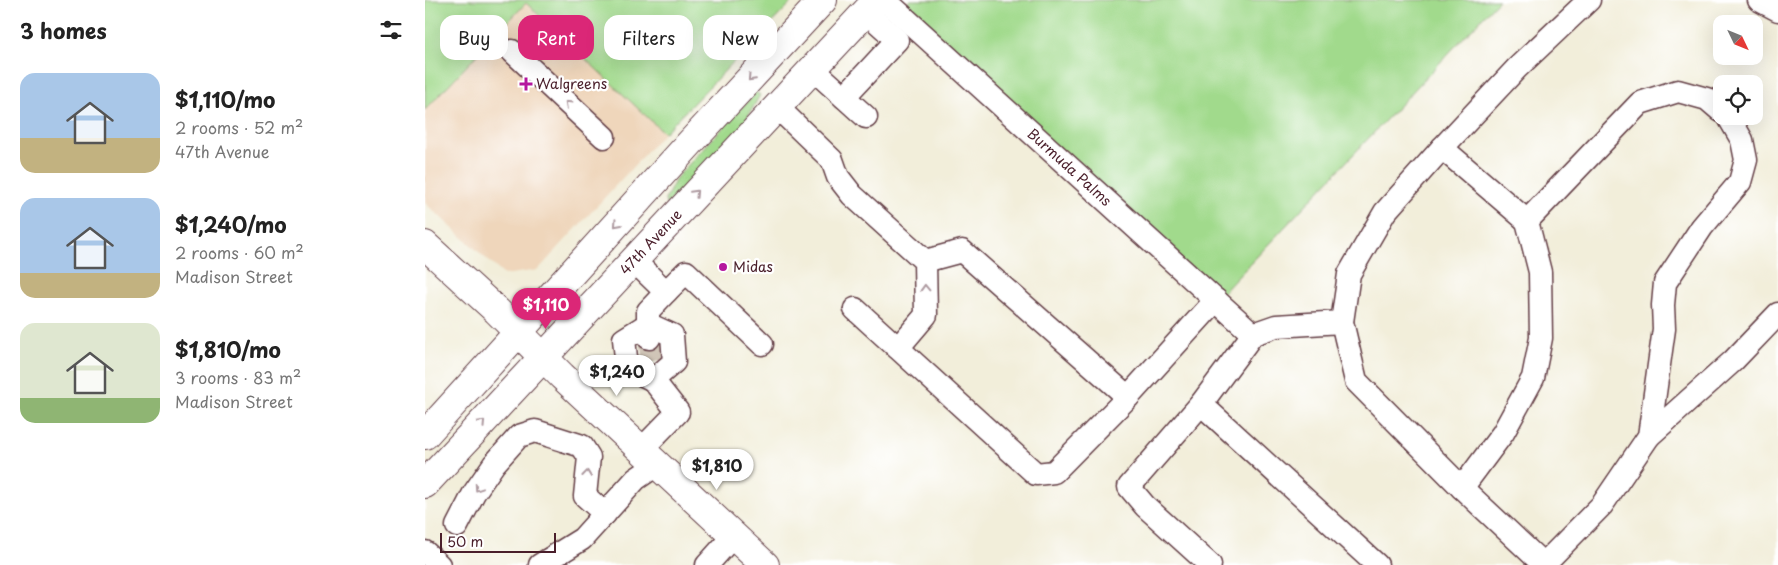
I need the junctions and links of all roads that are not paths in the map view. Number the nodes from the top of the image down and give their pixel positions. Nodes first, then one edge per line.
1 (823, 0) edge
2 (1589, 0) edge
3 (1759, 0) edge
4 (876, 4) edge
5 (1778, 10) edge
6 (512, 51) dead end
7 (813, 69) junction
8 (844, 97) junction
9 (1713, 104) edge
10 (777, 107) junction
11 (867, 117) dead end
12 (1733, 125) edge
13 (604, 137) dead end
14 (1442, 148) junction
15 (1527, 221) junction
16 (425, 245) edge
17 (633, 260) junction
18 (925, 261) junction
19 (666, 292) junction
20 (1216, 300) junction
21 (855, 309) dead end
22 (1778, 314) edge
23 (1343, 322) junction
24 (648, 331) junction
25 (519, 333) junction
26 (1253, 334) junction
27 (762, 344) dead end
28 (898, 348) junction
29 (543, 358) junction
30 (652, 371) junction
31 (1127, 397) junction
32 (1201, 404) junction
33 (425, 435) edge
34 (1649, 436) junction
35 (650, 456) junction
36 (425, 484) edge
37 (1462, 488) junction
38 (605, 514) junction
39 (457, 526) dead end
40 (734, 535) junction
41 (425, 552) edge
42 (439, 565) edge
43 (540, 565) edge
44 (707, 565) edge
45 (765, 565) edge
46 (1210, 565) edge
47 (1377, 565) edge
48 (1543, 565) edge

1 -> 25 main road
2 - 14 lane
3 - 5 lane
4 - 7 main road, 47th Avenue
4 - 8 lane
4 - 20 lane, Burmuda Palms
13 -> 6 lane
7 - 8 lane
7 - 10 main road, 47th Avenue
8 - 11 lane
9 - 15 lane
17 -> 10 main road, 47th Avenue
10 - 18 lane
12 - 34 lane
14 - 15 lane
14 - 23 lane
15 - 37 lane
16 - 25 main road
17 - 19 lane
17 - 29 main road, 47th Avenue
28 -> 18 lane
18 - 31 lane
19 - 24 lane
19 - 27 lane
20 - 26 lane, Burmuda Palms
20 - 31 lane
21 - 28 lane
22 - 34 lane
23 - 26 lane
23 - 37 lane
24 - 30 lane
24 - 30 lane
25 - 29 main road
25 - 33 main road
26 - 32 lane
28 - 31 lane
29 - 35 main road
36 -> 29 main road, 47th Avenue
30 - 35 lane
32 - 46 lane
32 - 47 lane
34 - 48 lane
35 - 38 lane
35 - 40 main road
37 - 48 lane
38 -> 39 lane
38 - 43 lane
40 - 44 lane
40 - 45 main road
41 - 42 lane

